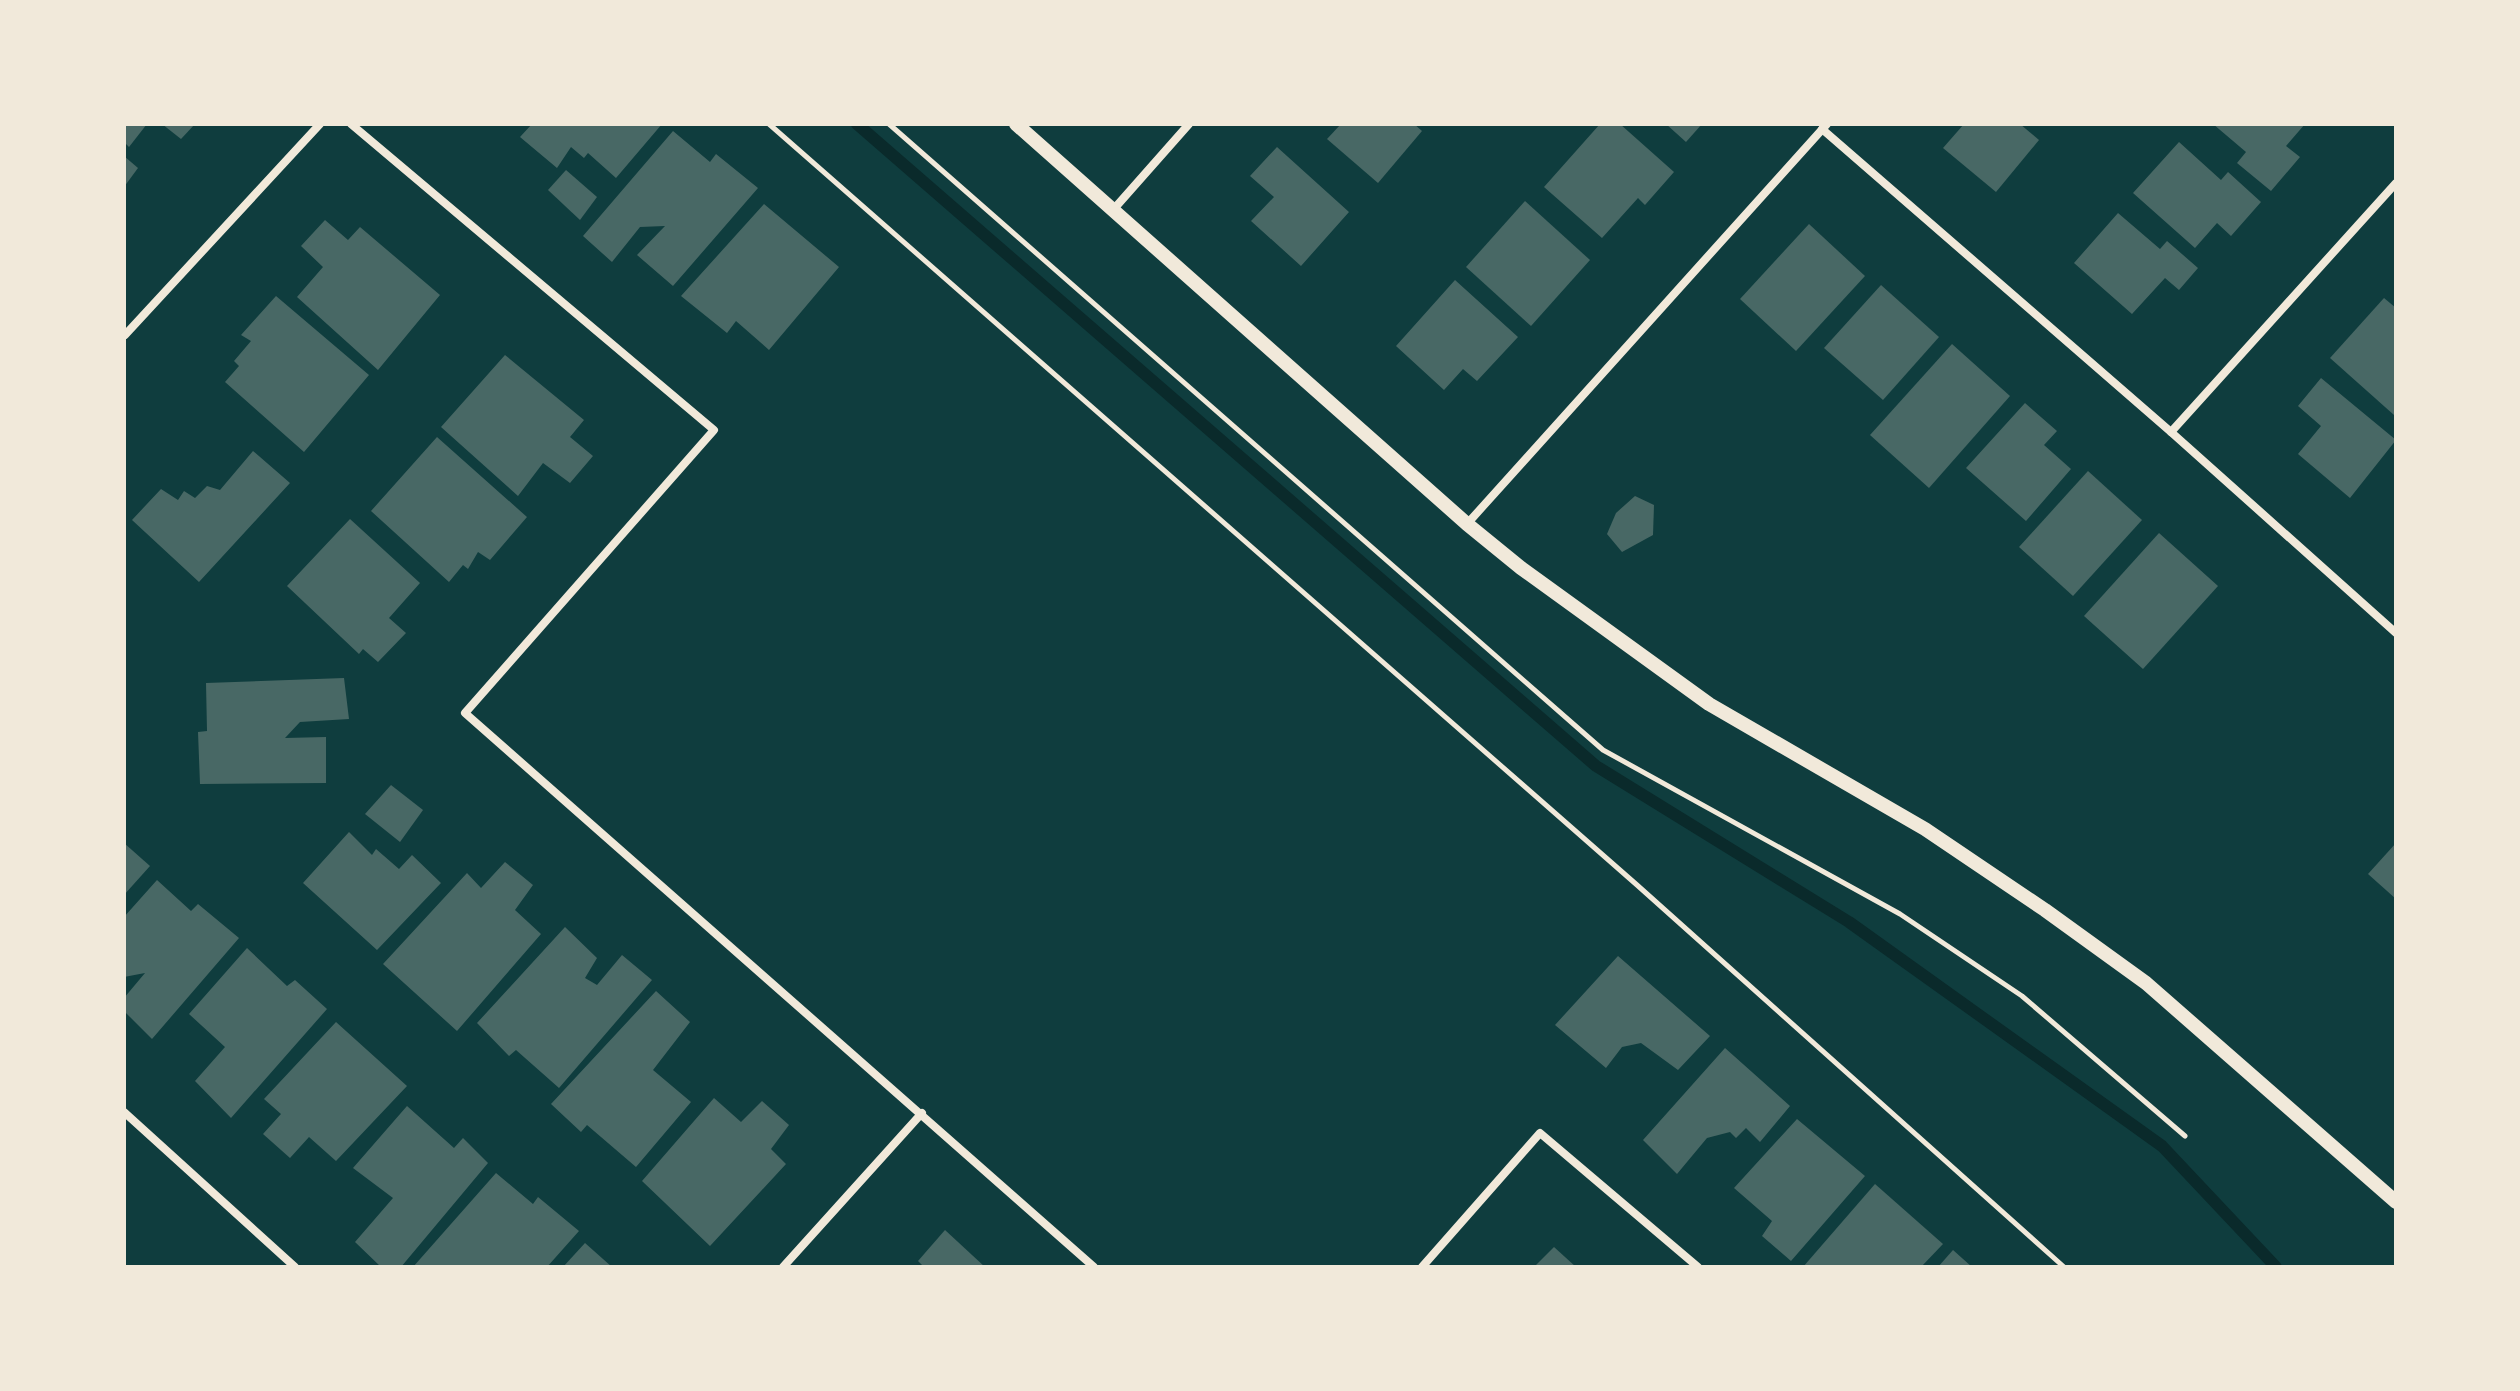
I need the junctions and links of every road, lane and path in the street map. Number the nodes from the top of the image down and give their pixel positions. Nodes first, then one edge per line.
1 (320, 124) edge
2 (351, 124) edge
3 (769, 124) edge
4 (889, 124) edge
5 (1016, 124) edge
6 (1189, 124) edge
7 (1824, 127) edge
8 (2396, 183) edge
9 (1113, 210) junction
10 (125, 335) edge
11 (2171, 432) junction
12 (1467, 524) junction
13 (2396, 633) edge
14 (124, 1112) edge
15 (922, 1113) junction
16 (2185, 1136) dead end
17 (2396, 1202) edge
18 (295, 1267) edge
19 (783, 1267) edge
20 (1094, 1267) edge
21 (1422, 1267) edge
22 (1698, 1267) edge
23 (2064, 1267) edge

1 - 10 street
2 - 15 street
3 - 23 path
4 - 16 path
5 - 9 street
6 - 9 street
7 - 11 street
7 - 12 street
8 - 11 street
9 - 12 street
11 - 13 street
12 - 17 street
14 - 18 street
15 - 19 street
15 - 20 street
21 - 22 street

